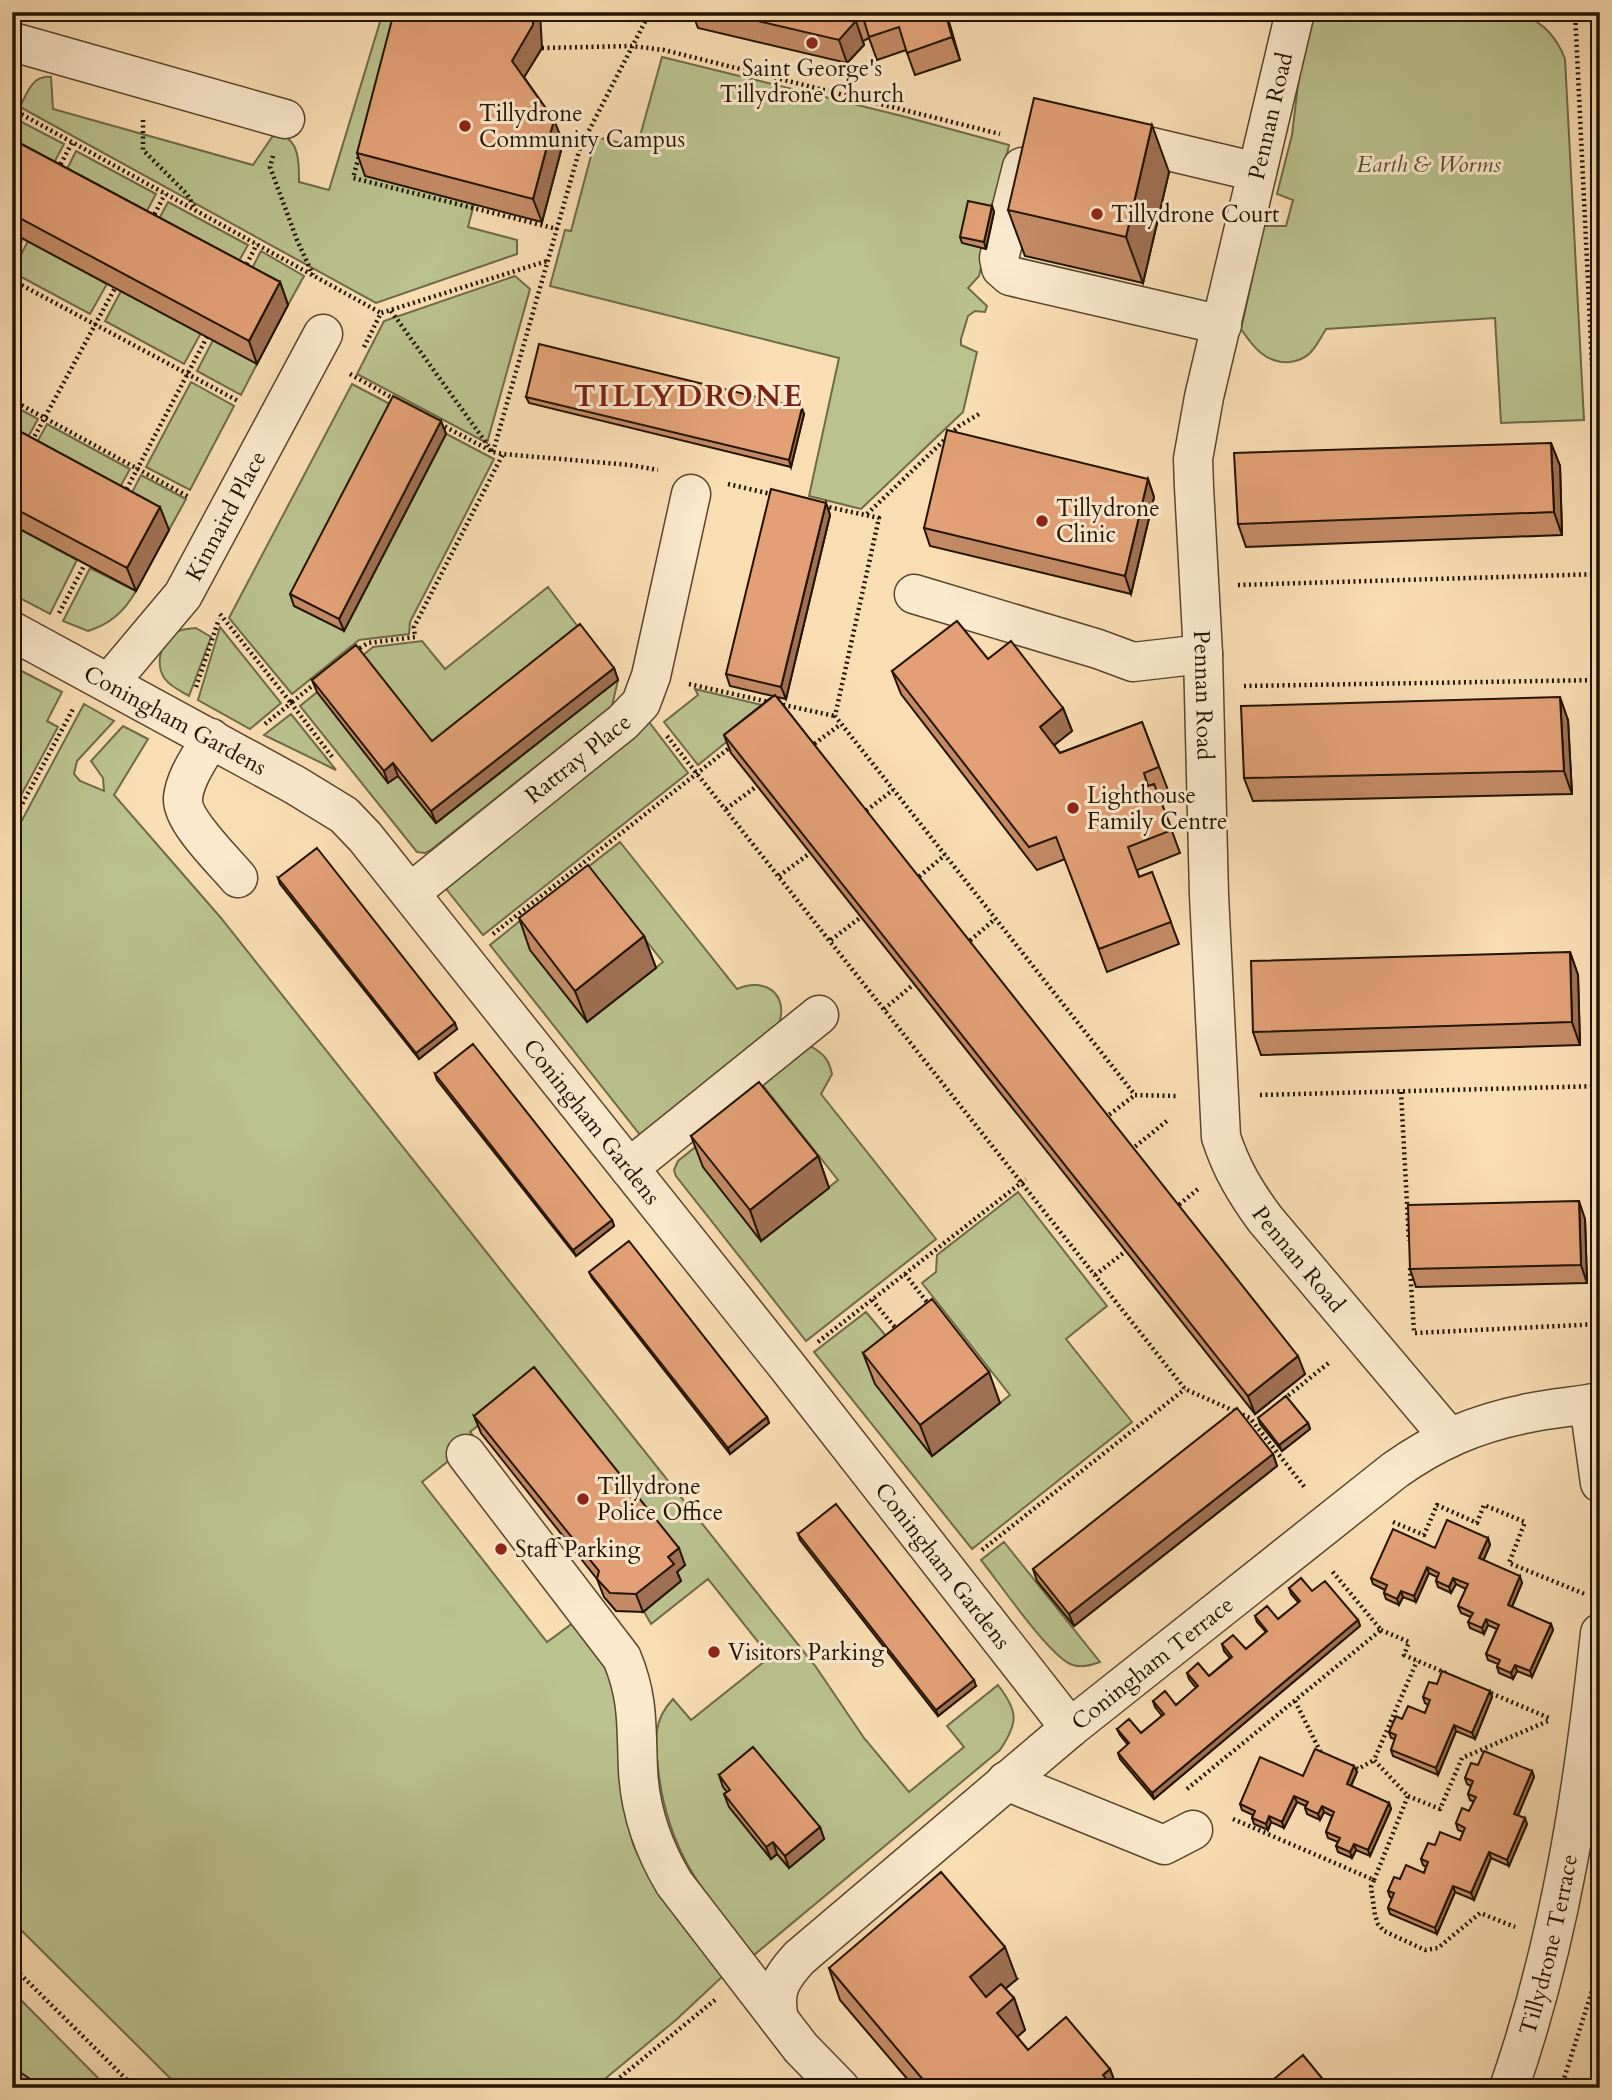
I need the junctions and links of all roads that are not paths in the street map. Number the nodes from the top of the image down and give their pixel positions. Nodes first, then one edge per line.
1 (22, 12) edge
2 (1295, 12) edge
3 (13, 43) edge
4 (285, 119) road end
5 (1076, 130) edge
6 (1030, 138) edge
7 (1257, 172) junction
8 (1222, 325) junction
9 (323, 334) dead end
10 (693, 483) road end
11 (914, 594) dead end
12 (27, 639) edge
13 (1204, 670) junction
14 (100, 679) junction
15 (198, 731) junction
16 (238, 878) dead end
17 (410, 893) junction
18 (819, 1015) dead end
19 (629, 1168) junction
20 (1594, 1403) edge
21 (1448, 1436) junction
22 (466, 1454) dead end
23 (1600, 1483) edge
24 (1600, 1633) edge
25 (1070, 1728) junction
26 (1006, 1781) junction
27 (1198, 1814) road end
28 (779, 2019) junction
29 (840, 2088) edge
30 (1509, 2088) edge

1 - 3 street
2 - 7 street, Pennan Road
3 - 4 street
5 - 7 street
6 - 8 street
7 - 8 street, Pennan Road
8 - 13 street, Pennan Road
9 - 14 street, Kinnaird Place
10 - 17 street, Rattray Place
11 - 13 street
12 - 14 street, Coningham Gardens
13 - 21 street, Pennan Road
14 - 15 street, Coningham Gardens
15 - 16 street
15 - 17 street, Coningham Gardens
17 - 19 street, Coningham Gardens
18 - 19 street
19 - 25 street, Coningham Gardens
20 - 21 street, Coningham Terrace
20 - 23 street
21 - 25 street, Coningham Terrace
22 - 28 street
24 - 30 street, Tillydrone Terrace
25 - 26 street, Coningham Terrace
26 - 27 street
26 - 28 street, Coningham Terrace
28 - 29 street

